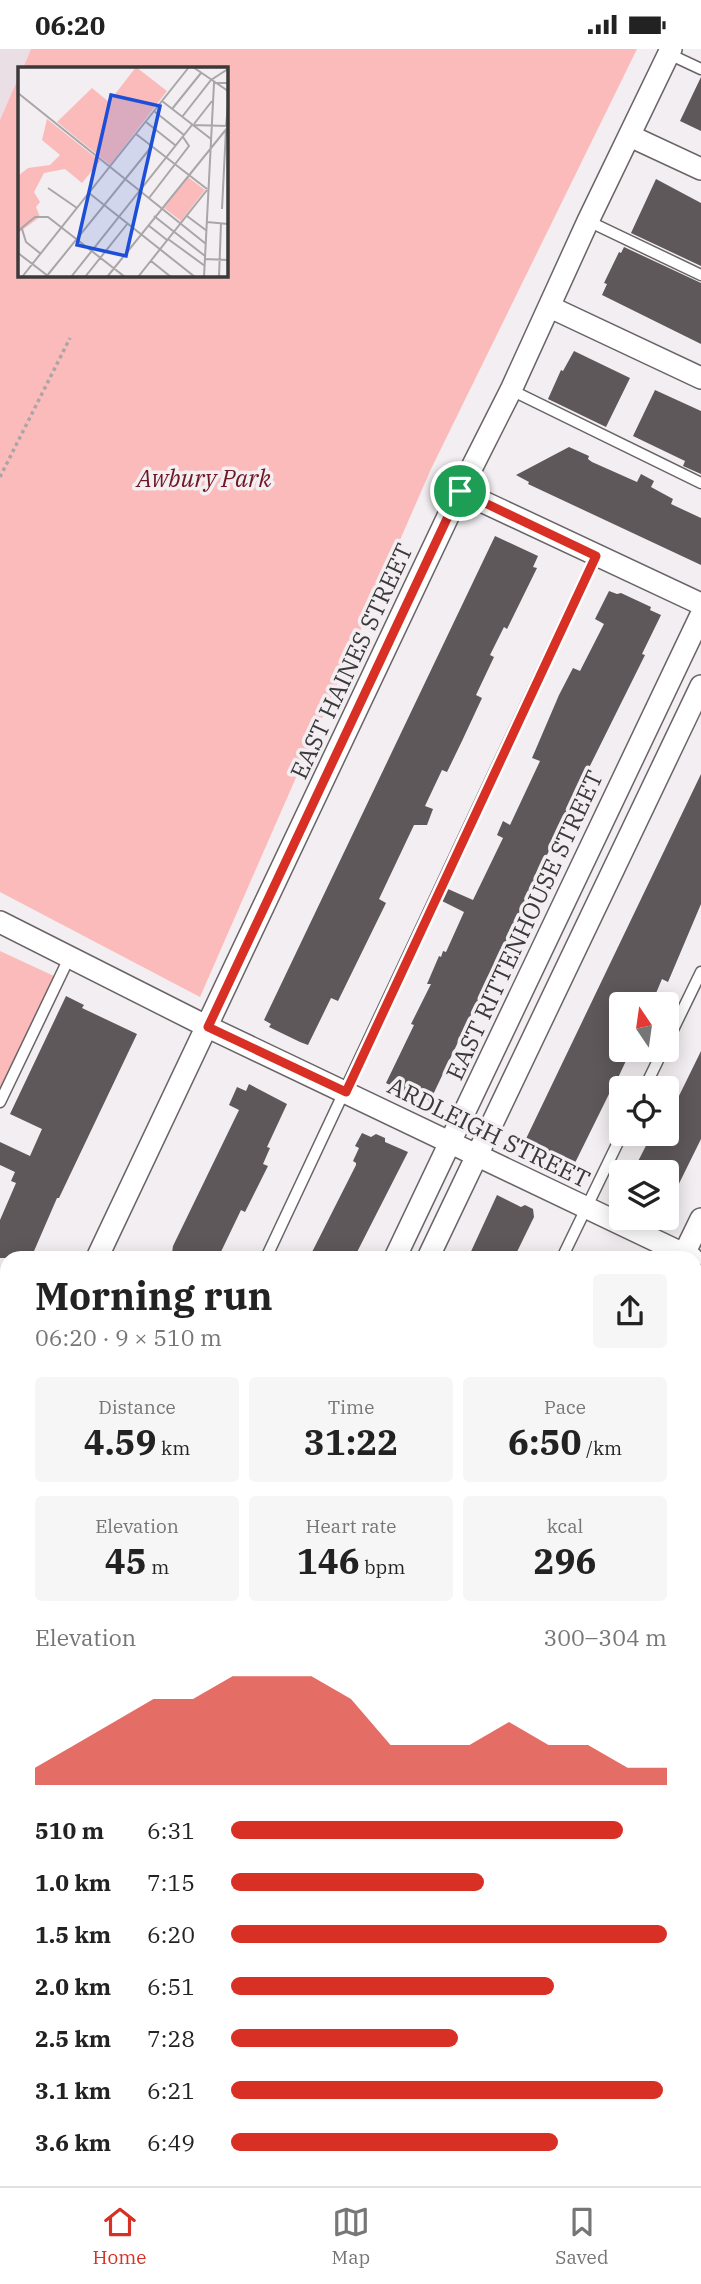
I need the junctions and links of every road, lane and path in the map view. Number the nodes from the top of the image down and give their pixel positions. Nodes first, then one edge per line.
1 (670, 51) edge
2 (701, 69) edge
3 (630, 136) junction
4 (701, 169) edge
5 (588, 221) junction
6 (701, 275) edge
7 (550, 307) junction
8 (69, 338) dead end
9 (701, 378) edge
10 (511, 390) junction
11 (0, 477) edge
12 (701, 484) edge
13 (460, 491) junction
14 (596, 556) junction
15 (701, 604) edge
16 (701, 615) edge
17 (701, 686) edge
18 (0, 922) edge
19 (70, 956) junction
20 (701, 972) edge
21 (679, 1017) edge
22 (208, 1027) junction
23 (346, 1092) junction
24 (0, 1102) edge
25 (450, 1142) junction
26 (616, 1146) edge
27 (478, 1155) junction
28 (586, 1208) junction
29 (701, 1219) edge
30 (100, 1251) edge
31 (270, 1251) edge
32 (398, 1251) edge
33 (431, 1251) edge
34 (565, 1251) edge
35 (675, 1251) edge
36 (693, 1251) edge

1 - 2 lane
1 - 3 street, EAST HAINES STREET
3 - 4 street
3 - 5 street, EAST HAINES STREET
5 - 6 lane
5 - 7 street, EAST HAINES STREET
7 - 9 street
7 - 10 street, EAST HAINES STREET
8 - 11 path
10 - 12 lane
10 - 13 street, EAST HAINES STREET
13 - 14 street
13 - 22 street, EAST HAINES STREET
14 - 15 street
14 - 23 lane
16 - 25 street, EAST RITTENHOUSE STREET
17 - 27 street
18 - 19 street, ARDLEIGH STREET
19 - 22 street, ARDLEIGH STREET
19 - 24 lane
20 - 21 lane
22 - 23 street, ARDLEIGH STREET
22 - 30 street, EAST HAINES STREET
23 - 25 street, ARDLEIGH STREET
23 - 31 lane
25 - 27 street, ARDLEIGH STREET
25 - 32 street, EAST RITTENHOUSE STREET
26 - 28 lane
27 - 28 street, ARDLEIGH STREET
27 - 33 street
28 - 34 lane
28 - 35 street, ARDLEIGH STREET
29 - 36 street

